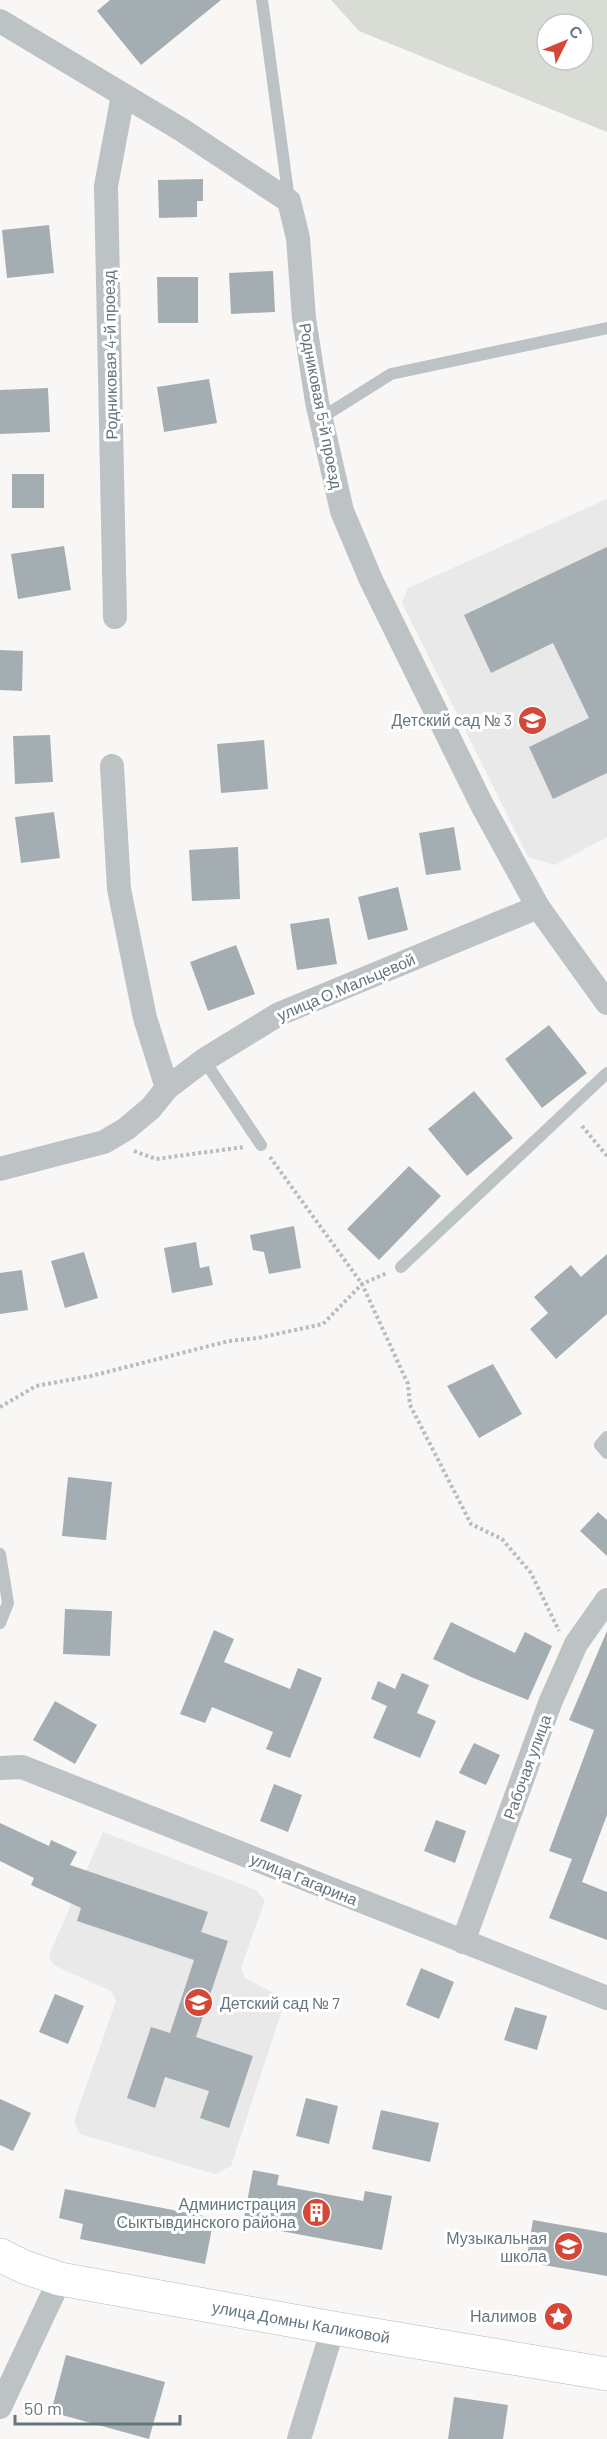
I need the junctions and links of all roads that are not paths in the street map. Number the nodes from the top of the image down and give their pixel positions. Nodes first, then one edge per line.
1 (262, 0) edge
2 (0, 21) edge
3 (123, 95) junction
4 (289, 201) junction
5 (607, 328) edge
6 (321, 418) junction
7 (115, 617) dead end
8 (112, 766) dead end
9 (538, 907) junction
10 (607, 1003) edge
11 (204, 1060) junction
12 (607, 1073) edge
13 (167, 1088) junction
14 (261, 1145) road end
15 (0, 1169) edge
16 (400, 1266) road end
17 (607, 1437) edge
18 (607, 1453) edge
19 (0, 1554) edge
20 (607, 1600) edge
21 (0, 1623) edge
22 (0, 1768) edge
23 (463, 1942) junction
24 (607, 1998) edge
25 (0, 2255) edge
26 (60, 2279) junction
27 (333, 2328) junction
28 (607, 2374) edge
29 (0, 2407) edge
30 (299, 2439) edge

1 - 4 lane
2 - 3 street
3 - 4 street
3 - 7 street, Родниковая 4-й проезд
4 - 6 street, Родниковая 5-й проезд
5 - 6 lane
6 - 9 street, Родниковая 5-й проезд
8 - 13 street
9 - 10 street
9 - 11 street, улица О.Мальцевой
11 - 13 street, улица О.Мальцевой
11 - 14 lane
12 - 16 lane
13 - 15 street, улица О.Мальцевой
17 - 18 lane
19 - 21 lane
20 - 23 street, Рабочая улица
22 - 23 street, улица Гагарина
23 - 24 street, улица Гагарина
25 - 26 main road, улица Домны Каликовой
26 - 27 main road, улица Домны Каликовой
26 - 29 street
27 - 28 main road, улица Домны Каликовой
27 - 30 street

